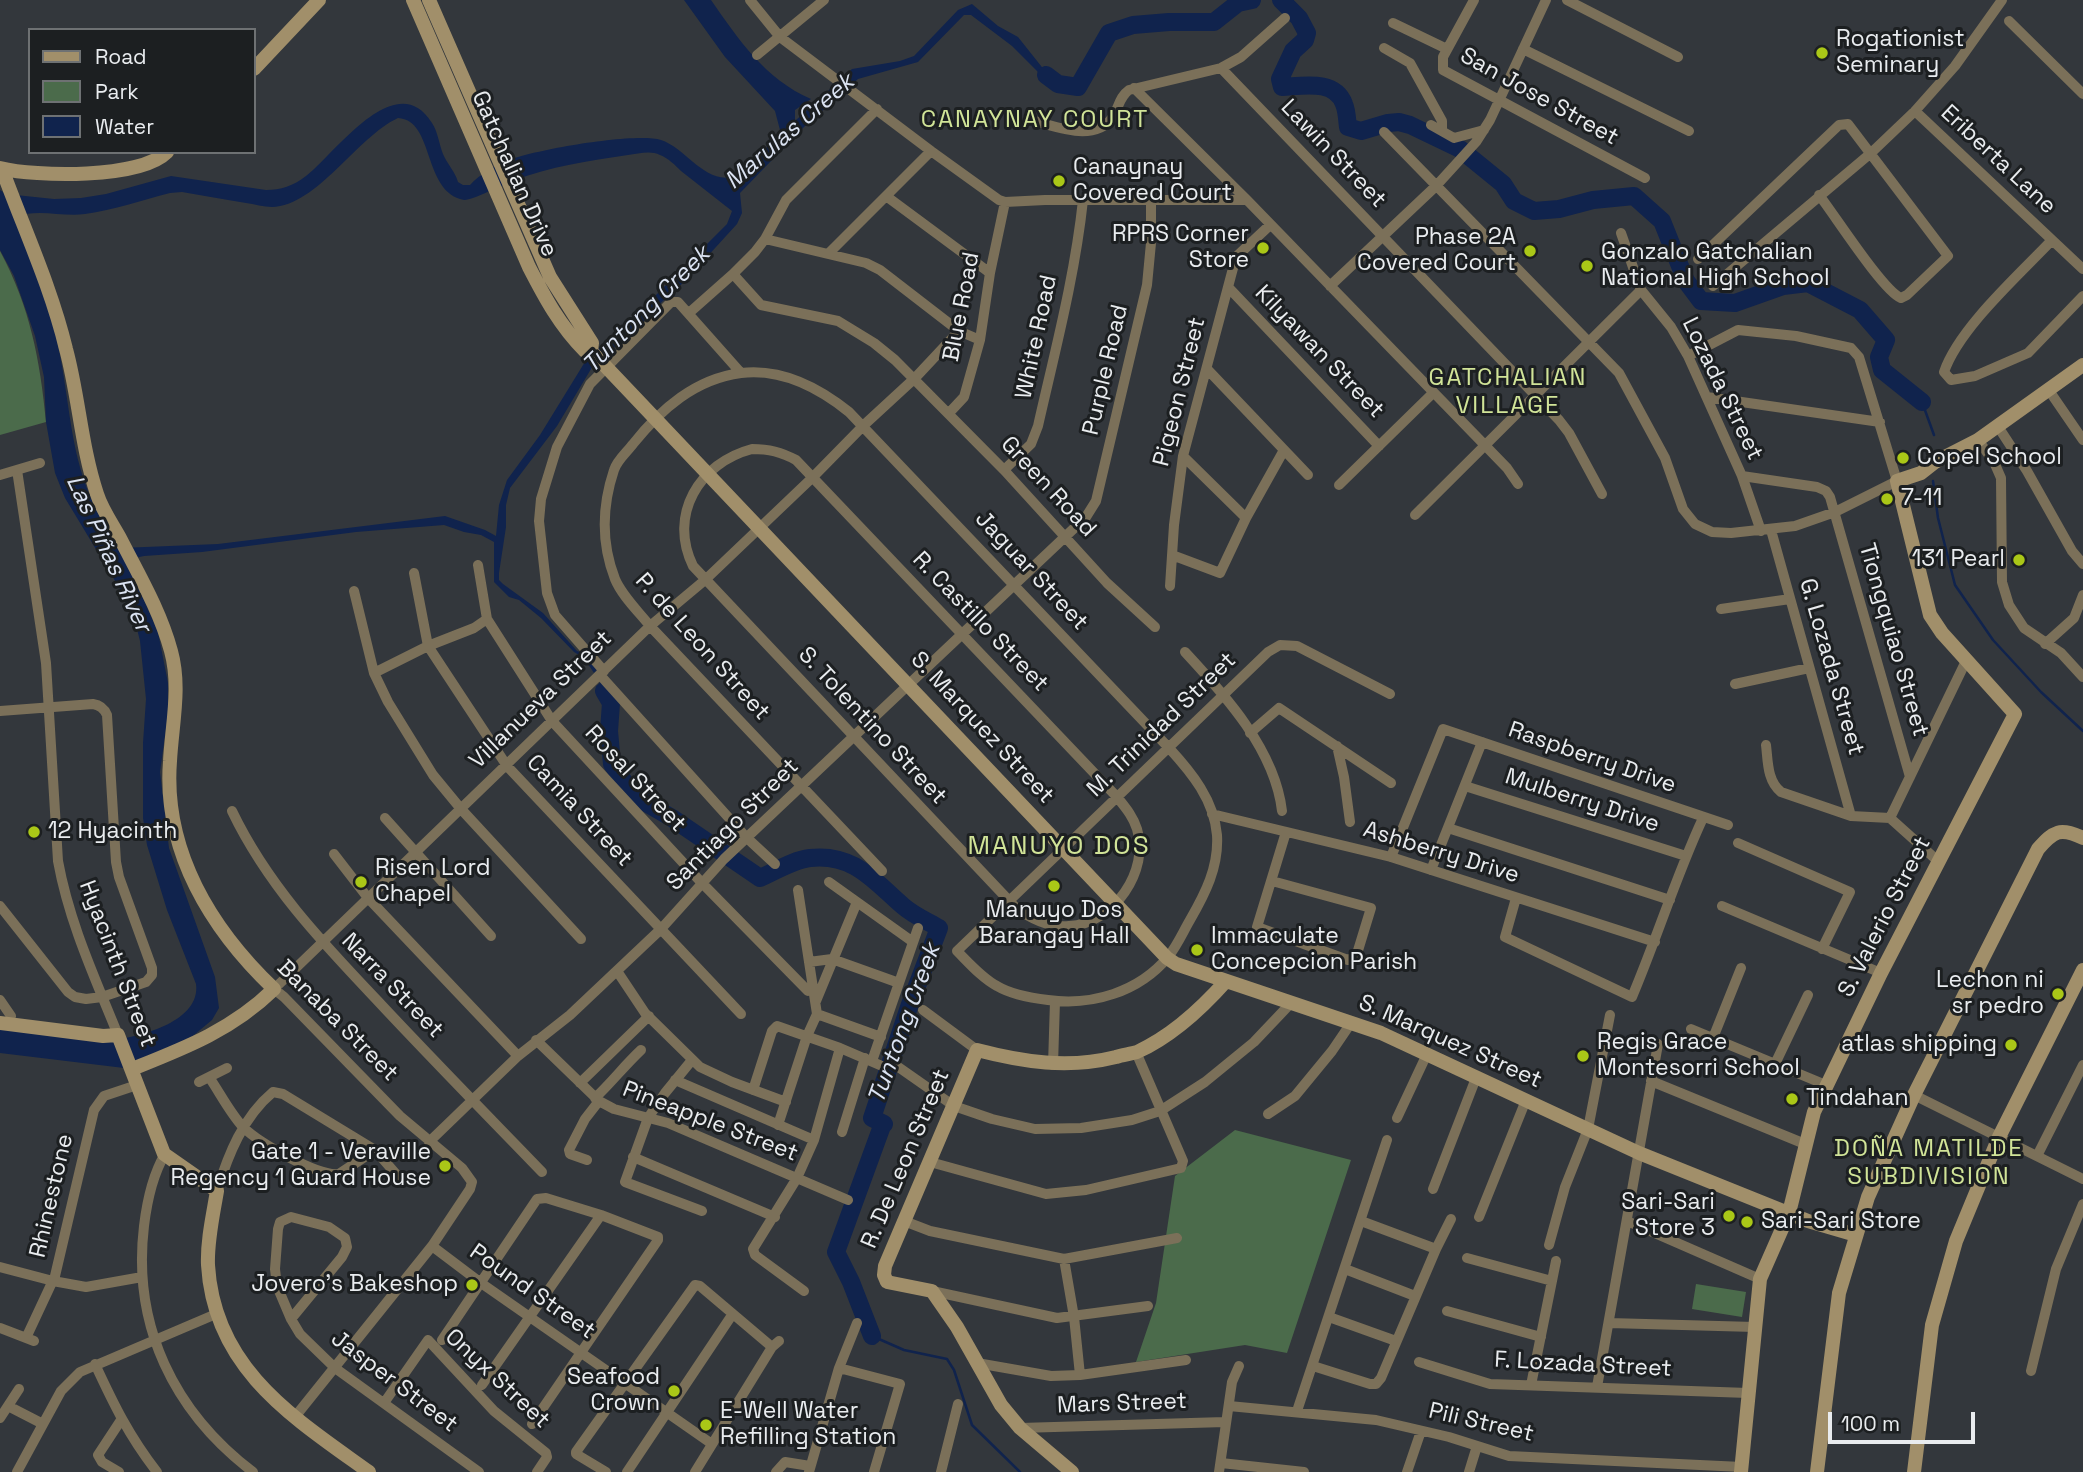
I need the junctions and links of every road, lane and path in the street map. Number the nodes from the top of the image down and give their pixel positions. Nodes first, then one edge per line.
1 (319, 0) edge
2 (413, 0) edge
3 (429, 0) edge
4 (750, 0) edge
5 (1474, 0) edge
6 (1546, 0) edge
7 (1567, 0) edge
8 (2002, 0) edge
9 (818, 2) edge
10 (1285, 19) dead end
11 (2009, 21) dead end
12 (1393, 23) dead end
13 (780, 37) junction
14 (1384, 48) dead end
15 (1447, 49) junction
16 (1523, 49) junction
17 (757, 55) dead end
18 (1678, 57) dead end
19 (256, 67) edge
20 (1221, 68) junction
21 (1134, 88) junction
22 (2083, 94) edge
23 (1499, 101) junction
24 (877, 109) junction
25 (1915, 111) junction
26 (1028, 119) dead end
27 (1431, 125) dead end
28 (1484, 130) junction
29 (1442, 131) junction
30 (1689, 131) dead end
31 (1384, 132) dead end
32 (931, 151) junction
33 (1871, 153) junction
34 (165, 154) edge
35 (1, 169) edge
36 (1645, 178) dead end
37 (1436, 186) junction
38 (886, 195) junction
39 (1819, 195) junction
40 (1083, 200) junction
41 (1152, 200) junction
42 (1247, 200) junction
43 (1005, 202) junction
44 (1270, 225) junction
45 (1621, 233) dead end
46 (1383, 236) junction
47 (765, 239) junction
48 (2052, 240) junction
49 (828, 254) junction
50 (1698, 259) dead end
51 (2083, 269) edge
52 (990, 273) junction
53 (733, 274) junction
54 (1330, 286) junction
55 (1713, 286) dead end
56 (1228, 288) junction
57 (1640, 290) junction
58 (2083, 296) edge
59 (689, 313) junction
60 (573, 329) junction
61 (959, 331) junction
62 (980, 340) junction
63 (1589, 342) junction
64 (1688, 356) junction
65 (598, 357) junction
66 (2083, 365) edge
67 (1207, 369) junction
68 (741, 373) junction
69 (914, 377) junction
70 (2048, 389) junction
71 (1433, 393) junction
72 (1536, 395) junction
73 (1707, 397) junction
74 (949, 414) junction
75 (654, 417) junction
76 (1880, 422) junction
77 (864, 425) junction
78 (1997, 425) junction
79 (1978, 440) junction
80 (2083, 440) edge
81 (1379, 446) junction
82 (1484, 446) junction
83 (1284, 450) junction
84 (1183, 456) junction
85 (40, 463) dead end
86 (17, 470) junction
87 (1004, 470) junction
88 (708, 473) junction
89 (0, 475) edge
90 (1308, 475) dead end
91 (1742, 476) junction
92 (813, 477) junction
93 (1897, 481) junction
94 (1518, 484) dead end
95 (1339, 485) dead end
96 (1602, 494) dead end
97 (1835, 512) junction
98 (1415, 515) dead end
99 (1246, 518) junction
100 (760, 528) junction
101 (1766, 531) junction
102 (1066, 536) junction
103 (1172, 555) junction
104 (2083, 564) edge
105 (478, 565) dead end
106 (414, 573) dead end
107 (705, 580) junction
108 (1015, 584) junction
109 (1170, 586) dead end
110 (354, 591) dead end
111 (2083, 595) edge
112 (1790, 599) junction
113 (1721, 609) dead end
114 (487, 619) junction
115 (650, 626) junction
116 (1155, 627) dead end
117 (962, 635) junction
118 (2045, 644) junction
119 (428, 646) junction
120 (1185, 652) dead end
121 (1967, 659) junction
122 (1809, 668) junction
123 (374, 673) junction
124 (600, 676) junction
125 (2083, 677) edge
126 (1735, 684) dead end
127 (910, 685) junction
128 (1390, 694) dead end
129 (1225, 696) junction
130 (49, 707) junction
131 (0, 711) edge
132 (552, 721) junction
133 (1250, 733) junction
134 (854, 738) junction
135 (1482, 743) junction
136 (1766, 745) dead end
137 (1337, 746) junction
138 (1170, 748) junction
139 (507, 766) junction
140 (1910, 777) junction
141 (1391, 783) dead end
142 (1465, 786) junction
143 (801, 787) junction
144 (1117, 797) junction
145 (461, 809) junction
146 (232, 811) dead end
147 (1282, 811) dead end
148 (1212, 814) junction
149 (1852, 816) junction
150 (384, 818) dead end
151 (1703, 818) junction
152 (1890, 818) junction
153 (1350, 822) dead end
154 (1728, 825) dead end
155 (1448, 828) junction
156 (1286, 832) junction
157 (747, 838) junction
158 (2083, 838) edge
159 (1738, 843) dead end
160 (1064, 848) junction
161 (414, 853) junction
162 (334, 854) dead end
163 (1686, 856) junction
164 (1391, 857) junction
165 (1939, 862) junction
166 (775, 864) dead end
167 (1431, 870) junction
168 (882, 871) dead end
169 (1272, 881) junction
170 (701, 882) junction
171 (830, 882) dead end
172 (798, 890) dead end
173 (368, 898) junction
174 (1516, 898) junction
175 (1670, 900) junction
176 (1008, 901) junction
177 (857, 902) junction
178 (1114, 903) junction
179 (0, 906) edge
180 (1722, 906) dead end
181 (918, 928) dead end
182 (661, 929) junction
183 (491, 936) dead end
184 (581, 939) dead end
185 (914, 942) junction
186 (1655, 942) junction
187 (322, 943) junction
188 (1822, 949) junction
189 (1167, 958) junction
190 (832, 959) junction
191 (809, 962) junction
192 (1741, 968) dead end
193 (2083, 970) edge
194 (617, 971) junction
195 (1881, 973) junction
196 (1226, 981) junction
197 (899, 983) junction
198 (274, 989) junction
199 (808, 991) dead end
200 (1808, 995) dead end
201 (102, 997) junction
202 (0, 1000) edge
203 (1055, 1001) junction
204 (1291, 1003) junction
205 (816, 1009) junction
206 (923, 1010) dead end
207 (741, 1014) dead end
208 (1610, 1015) dead end
209 (649, 1016) junction
210 (6, 1020) edge
211 (1351, 1023) junction
212 (1690, 1029) dead end
213 (807, 1036) junction
214 (119, 1037) junction
215 (881, 1037) junction
216 (1713, 1038) junction
217 (536, 1040) junction
218 (1658, 1044) dead end
219 (840, 1048) junction
220 (976, 1050) junction
221 (641, 1051) dead end
222 (1136, 1052) junction
223 (1427, 1054) junction
224 (518, 1056) junction
225 (692, 1060) junction
226 (873, 1062) junction
227 (894, 1064) dead end
228 (1775, 1064) junction
229 (1053, 1065) junction
230 (2083, 1065) edge
231 (132, 1068) junction
232 (227, 1068) dead end
233 (1476, 1078) junction
234 (675, 1080) junction
235 (1651, 1081) junction
236 (580, 1083) junction
237 (137, 1085) junction
238 (1826, 1085) junction
239 (753, 1090) junction
240 (1914, 1095) junction
241 (597, 1099) junction
242 (473, 1100) junction
243 (1527, 1100) junction
244 (786, 1102) junction
245 (954, 1106) junction
246 (1160, 1111) junction
247 (1268, 1114) dead end
248 (648, 1118) junction
249 (1397, 1118) dead end
250 (778, 1125) junction
251 (243, 1127) junction
252 (1588, 1129) junction
253 (842, 1132) dead end
254 (1999, 1138) junction
255 (814, 1140) junction
256 (1387, 1140) dead end
257 (429, 1142) junction
258 (1805, 1144) junction
259 (375, 1150) junction
260 (1639, 1153) junction
261 (164, 1154) junction
262 (2037, 1156) junction
263 (633, 1157) junction
264 (587, 1160) dead end
265 (930, 1162) junction
266 (542, 1172) dead end
267 (797, 1178) junction
268 (2083, 1179) edge
269 (403, 1182) dead end
270 (1433, 1189) dead end
271 (217, 1191) junction
272 (848, 1200) dead end
273 (2083, 1204) edge
274 (702, 1211) dead end
275 (1788, 1213) junction
276 (601, 1215) junction
277 (775, 1217) junction
278 (1479, 1217) dead end
279 (1451, 1219) dead end
280 (1361, 1220) junction
281 (904, 1221) junction
282 (1626, 1222) junction
283 (1856, 1232) junction
284 (1177, 1238) dead end
285 (1549, 1245) dead end
286 (432, 1246) junction
287 (1436, 1249) junction
288 (1467, 1258) dead end
289 (1063, 1259) junction
290 (1556, 1261) dead end
291 (0, 1266) edge
292 (1345, 1269) junction
293 (142, 1277) junction
294 (1760, 1279) junction
295 (1552, 1281) junction
296 (53, 1282) junction
297 (481, 1283) junction
298 (804, 1291) dead end
299 (932, 1291) junction
300 (1415, 1296) junction
301 (1148, 1306) dead end
302 (1447, 1311) dead end
303 (216, 1314) junction
304 (732, 1315) junction
305 (531, 1317) junction
306 (1074, 1317) junction
307 (1329, 1317) junction
308 (290, 1320) junction
309 (857, 1323) dead end
310 (1609, 1323) junction
311 (1755, 1327) junction
312 (0, 1328) edge
313 (1541, 1337) junction
314 (153, 1339) junction
315 (442, 1340) dead end
316 (1396, 1342) junction
317 (582, 1353) junction
318 (1186, 1360) dead end
319 (1419, 1362) dead end
320 (976, 1363) junction
321 (95, 1364) junction
322 (1239, 1366) dead end
323 (1313, 1366) junction
324 (335, 1368) junction
325 (839, 1368) junction
326 (2031, 1371) dead end
327 (1080, 1375) junction
328 (626, 1384) junction
329 (482, 1385) dead end
330 (1531, 1385) junction
331 (1597, 1387) junction
332 (19, 1389) dead end
333 (1748, 1393) junction
334 (384, 1403) junction
335 (958, 1404) dead end
336 (8, 1406) junction
337 (1229, 1406) junction
338 (1297, 1411) junction
339 (668, 1413) junction
340 (0, 1418) edge
341 (294, 1418) junction
342 (121, 1420) junction
343 (1225, 1422) junction
344 (43, 1424) junction
345 (532, 1424) dead end
346 (1020, 1428) junction
347 (1421, 1431) junction
348 (712, 1444) junction
349 (1477, 1446) junction
350 (1540, 1459) junction
351 (1605, 1467) edge
352 (1220, 1468) edge
353 (1673, 1468) edge
354 (810, 1469) edge
355 (1741, 1470) edge
356 (602, 1471) edge
357 (17, 1472) edge
358 (118, 1472) edge
359 (157, 1472) edge
360 (253, 1472) edge
361 (369, 1472) edge
362 (479, 1472) edge
363 (537, 1472) edge
364 (627, 1472) edge
365 (695, 1472) edge
366 (776, 1472) edge
367 (874, 1472) edge
368 (941, 1472) edge
369 (1072, 1472) edge
370 (1304, 1472) edge
371 (1407, 1472) edge
372 (1469, 1472) edge
373 (1538, 1472) edge
374 (1817, 1472) edge
375 (1914, 1472) edge

1 - 19 street
2 - 60 street, Gatchalian Drive
3 - 60 street, Gatchalian Drive
4 - 13 street
5 - 15 street, San Jose Street
6 - 16 street
7 - 18 street
8 - 25 street
9 - 13 street
10 - 20 street
11 - 22 street
12 - 15 street
13 - 17 street
13 - 24 street
14 - 29 street
15 - 23 street, San Jose Street
16 - 23 street
16 - 30 street
20 - 21 street
20 - 46 street, Lawin Street
21 - 26 street
21 - 42 street
23 - 28 street
23 - 36 street, San Jose Street
24 - 32 street
24 - 47 street
25 - 33 street
25 - 48 street, Eriberta Lane
27 - 29 street
28 - 29 street
28 - 37 street
31 - 37 street
32 - 38 street
32 - 43 street
33 - 39 street
33 - 39 street
33 - 50 street
34 - 35 street
35 - 198 street, Banaba Street
37 - 46 street
37 - 63 street
38 - 49 street
38 - 52 street
39 - 55 street
40 - 41 street
40 - 43 street
40 - 87 street, White Road
41 - 42 street
41 - 102 street, Purple Road
42 - 44 street
43 - 52 street, Blue Road
44 - 54 street
44 - 56 street, Pigeon Street
45 - 57 street, Lozada Street
46 - 54 street
46 - 72 street, Lawin Street
47 - 49 street
47 - 53 street
48 - 51 street, Eriberta Lane
48 - 58 street
49 - 61 street
52 - 62 street, Blue Road
53 - 59 street
53 - 69 street, Green Road
54 - 71 street
56 - 67 street, Pigeon Street
56 - 81 street, Kilyawan Street
57 - 63 street
57 - 64 street, Lozada Street
59 - 65 street
59 - 68 street
60 - 65 street, Gatchalian Drive
61 - 62 street
61 - 69 street, Villanueva Street
62 - 74 street, Blue Road
63 - 72 street
63 - 101 street
64 - 73 street, Lozada Street
64 - 76 street
65 - 75 street, S. Marquez Street
65 - 124 street
66 - 70 street
67 - 83 street
67 - 84 street, Pigeon Street
68 - 75 street, Jaguar Street
68 - 77 street, Jaguar Street
69 - 74 street, Green Road
69 - 77 street, Villanueva Street
70 - 78 street
70 - 80 street
71 - 81 street
71 - 82 street
72 - 82 street
72 - 96 street, Lawin Street
73 - 76 street
73 - 91 street, Lozada Street
74 - 87 street, Green Road
75 - 88 street, S. Marquez Street
75 - 115 street, P. de Leon Street
76 - 93 street
77 - 92 street, Villanueva Street
77 - 108 street, Jaguar Street
78 - 79 street
78 - 104 street
79 - 93 street
79 - 118 street
81 - 95 street
82 - 94 street
82 - 98 street
83 - 90 street
83 - 99 street
84 - 99 street
84 - 103 street, Pigeon Street
85 - 86 street
86 - 89 street
86 - 130 street, Hyacinth Street
87 - 102 street, Green Road
88 - 92 street, R. Castillo Street
88 - 100 street, S. Marquez Street
88 - 107 street, S. Tolentino Street
91 - 97 street, Tiongquiao Street
91 - 101 street, Lozada Street
92 - 100 street, Villanueva Street
92 - 117 street, R. Castillo Street
93 - 97 street
93 - 121 street
97 - 101 street
97 - 140 street, Tiongquiao Street
99 - 103 street
100 - 107 street, Villanueva Street
100 - 127 street, S. Marquez Street
101 - 112 street, G. Lozada Street
102 - 108 street, Santiago Street
102 - 116 street, Green Road
103 - 109 street, Pigeon Street
105 - 114 street, Rosal Street
106 - 119 street, Camia Street
107 - 115 street, Villanueva Street
107 - 134 street, S. Tolentino Street
108 - 117 street, Santiago Street
108 - 138 street, Jaguar Street
110 - 123 street
111 - 118 street
112 - 113 street
112 - 122 street, G. Lozada Street
114 - 119 street
114 - 132 street, Rosal Street
115 - 124 street, Villanueva Street
115 - 143 street, P. de Leon Street
117 - 127 street, Santiago Street
117 - 144 street, R. Castillo Street
118 - 125 street
119 - 123 street
119 - 139 street, Camia Street
120 - 129 street
121 - 140 street
121 - 165 street, S. Valerio Street
122 - 126 street
122 - 149 street, G. Lozada Street
123 - 145 street
124 - 132 street, Villanueva Street
124 - 157 street
127 - 134 street, Santiago Street
127 - 160 street, S. Marquez Street
128 - 129 street, M. Trinidad Street
129 - 133 street
129 - 138 street, M. Trinidad Street
130 - 131 street
130 - 201 street, Hyacinth Street
130 - 201 street
132 - 139 street, Villanueva Street
132 - 170 street, Rosal Street
133 - 137 street
133 - 147 street
134 - 143 street, Santiago Street
134 - 176 street, S. Tolentino Street
135 - 142 street
135 - 151 street, Raspberry Drive
135 - 164 street, Raspberry Drive
136 - 149 street
137 - 141 street
137 - 153 street
138 - 144 street, M. Trinidad Street
138 - 148 street, Jaguar Street
139 - 145 street, Villanueva Street
139 - 182 street, Camia Street
140 - 152 street
142 - 155 street
142 - 163 street, Mulberry Drive
143 - 157 street, Santiago Street
143 - 168 street, P. de Leon Street
144 - 160 street, M. Trinidad Street
144 - 178 street, R. Castillo Street
145 - 161 street, Villanueva Street
145 - 184 street
146 - 187 street, Narra Street
148 - 156 street, Ashberry Drive
148 - 189 street, Jaguar Street
149 - 152 street
150 - 161 street
151 - 154 street, Raspberry Drive
151 - 163 street
152 - 165 street
155 - 167 street
155 - 175 street
156 - 164 street, Ashberry Drive
156 - 169 street
157 - 166 street
157 - 170 street, Santiago Street
158 - 240 street
159 - 188 street
160 - 176 street, M. Trinidad Street
160 - 178 street, S. Marquez Street
161 - 173 street, Villanueva Street
161 - 183 street
162 - 173 street
163 - 175 street
164 - 167 street, Ashberry Drive
165 - 195 street, S. Valerio Street
167 - 174 street, Ashberry Drive
169 - 169 street
170 - 182 street, Santiago Street
170 - 199 street, Rosal Street
171 - 177 street
172 - 191 street
173 - 187 street, Villanueva Street
173 - 224 street
174 - 186 street, Ashberry Drive
174 - 186 street
175 - 186 street
176 - 178 street, S. Tolentino Street
176 - 203 street, M. Trinidad Street
177 - 185 street
177 - 190 street
178 - 189 street, S. Marquez Street
179 - 201 street
180 - 188 street
181 - 185 street
182 - 194 street, Santiago Street
182 - 207 street, Camia Street
185 - 197 street
187 - 198 street, Villanueva Street
187 - 242 street, Narra Street
188 - 195 street
189 - 196 street, S. Marquez Street
189 - 203 street
190 - 191 street
190 - 197 street
190 - 205 street
191 - 205 street
192 - 216 street
193 - 254 street
194 - 209 street
194 - 217 street, Santiago Street
195 - 238 street, S. Valerio Street
196 - 204 street, S. Marquez Street
196 - 222 street
197 - 215 street
198 - 231 street, Villanueva Street
198 - 257 street, Banaba Street
200 - 228 street
201 - 214 street, Hyacinth Street
202 - 210 street
203 - 229 street
204 - 211 street, S. Marquez Street
204 - 246 street
205 - 213 street
205 - 215 street
206 - 220 street
208 - 252 street
209 - 225 street
209 - 236 street
210 - 214 street
211 - 223 street, S. Marquez Street
211 - 247 street
212 - 216 street
213 - 219 street
213 - 239 street
213 - 244 street
214 - 231 street, Hyacinth Street
215 - 226 street
216 - 228 street
217 - 224 street, Santiago Street
217 - 236 street, Pineapple Street
218 - 235 street
219 - 226 street
219 - 255 street
220 - 229 street
220 - 245 street, R. De Leon Street
221 - 241 street
222 - 229 street
222 - 246 street
223 - 233 street, S. Marquez Street
223 - 249 street
224 - 242 street, Santiago Street
225 - 234 street
225 - 239 street
226 - 253 street
227 - 245 street
228 - 238 street
230 - 262 street
231 - 237 street, Hyacinth Street
232 - 251 street
233 - 243 street, S. Marquez Street
233 - 270 street
234 - 248 street
234 - 250 street
235 - 258 street
235 - 260 street
236 - 241 street, Pineapple Street
237 - 261 street, Hyacinth Street
237 - 296 street, Rhinestone
238 - 258 street, S. Valerio Street
239 - 244 street
240 - 254 street
240 - 283 street
241 - 248 street, Pineapple Street
241 - 264 street
242 - 257 street, Santiago Street
242 - 266 street, Narra Street
243 - 252 street, S. Marquez Street
243 - 278 street
244 - 250 street
245 - 246 street
245 - 265 street, R. De Leon Street
246 - 265 street
248 - 263 street
248 - 267 street, Pineapple Street
250 - 255 street
251 - 259 street
251 - 259 street
251 - 271 street
252 - 260 street, S. Marquez Street
252 - 285 street
254 - 262 street
254 - 375 street
255 - 267 street
256 - 280 street
257 - 286 street, Banaba Street
258 - 275 street, S. Valerio Street
259 - 269 street
260 - 275 street, S. Marquez Street
260 - 282 street
261 - 271 street
261 - 293 street
262 - 268 street
263 - 274 street
263 - 277 street
265 - 281 street, R. De Leon Street
267 - 272 street, Pineapple Street
267 - 277 street
271 - 303 street
273 - 326 street
275 - 283 street, S. Marquez Street
275 - 294 street, S. Valerio Street
276 - 297 street
276 - 305 street
276 - 317 street
277 - 298 street
279 - 287 street
280 - 287 street
280 - 292 street
281 - 289 street
281 - 299 street, R. De Leon Street
282 - 294 street
282 - 310 street
283 - 374 street
284 - 289 street
286 - 297 street, Pound Street
286 - 324 street
287 - 300 street
288 - 295 street
289 - 306 street
290 - 295 street
291 - 296 street
292 - 300 street
292 - 307 street
293 - 296 street
293 - 314 street
294 - 311 street, S. Valerio Street
295 - 313 street
296 - 312 street, Rhinestone
297 - 305 street, Pound Street
297 - 315 street
299 - 306 street
299 - 320 street
300 - 316 street
301 - 306 street
302 - 313 street
303 - 314 street
303 - 341 street
304 - 328 street
304 - 339 street
304 - 348 street
305 - 317 street, Pound Street
305 - 329 street
306 - 327 street
307 - 316 street
307 - 323 street
308 - 308 street, Jasper Street
308 - 324 street, Jasper Street
309 - 325 street
310 - 311 street
310 - 331 street
311 - 333 street, S. Valerio Street
313 - 330 street
314 - 321 street
314 - 360 street
316 - 323 street
317 - 328 street, Pound Street
317 - 345 street
318 - 327 street
319 - 330 street, F. Lozada Street
320 - 327 street
320 - 346 street
321 - 342 street
321 - 344 street
322 - 337 street
323 - 338 street
324 - 334 street, Jasper Street
324 - 341 street
325 - 354 street
325 - 367 street
328 - 339 street, Pound Street
328 - 356 street
330 - 331 street, F. Lozada Street
331 - 333 street, F. Lozada Street
332 - 336 street
333 - 355 street, S. Valerio Street
334 - 362 street, Jasper Street
334 - 363 street, Onyx Street
335 - 368 street
336 - 340 street
336 - 344 street
337 - 338 street
337 - 343 street
338 - 347 street, Pili Street
339 - 348 street, Pound Street
339 - 364 street
341 - 361 street
342 - 358 street
342 - 359 street
343 - 346 street, Mars Street
343 - 352 street
344 - 357 street
346 - 369 street
347 - 349 street, Pili Street
347 - 371 street
348 - 365 street
349 - 350 street, Pili Street
349 - 372 street
350 - 351 street, Pili Street
350 - 373 street
351 - 353 street, Pili Street
352 - 370 street
353 - 355 street, Pili Street
354 - 366 street

